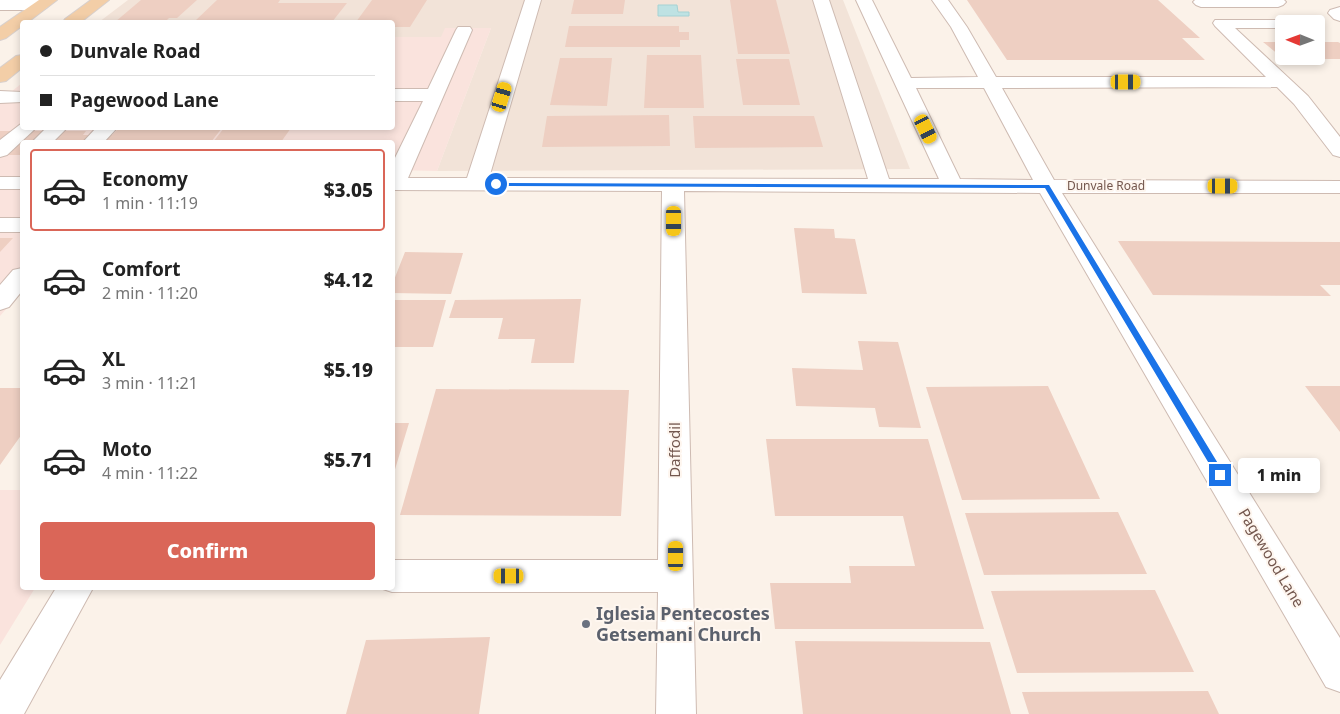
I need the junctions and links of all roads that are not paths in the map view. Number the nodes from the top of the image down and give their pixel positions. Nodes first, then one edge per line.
1 (101, 0) edge
2 (533, 0) edge
3 (821, 0) edge
4 (864, 0) edge
5 (940, 0) edge
6 (1200, 1) edge
7 (1278, 2) dead end
8 (45, 3) edge
9 (0, 5) edge
10 (20, 20) edge
11 (20, 20) edge
12 (74, 20) edge
13 (1221, 23) junction
14 (1275, 23) edge
15 (464, 30) dead end
16 (0, 34) edge
17 (20, 34) edge
18 (20, 62) edge
19 (0, 77) edge
20 (1282, 82) junction
21 (904, 83) junction
22 (990, 83) junction
23 (395, 95) edge
24 (433, 95) junction
25 (20, 96) edge
26 (0, 97) edge
27 (0, 124) edge
28 (20, 124) edge
29 (24, 130) edge
30 (55, 130) edge
31 (105, 130) edge
32 (44, 140) edge
33 (95, 140) edge
34 (0, 151) edge
35 (1340, 151) edge
36 (0, 160) edge
37 (20, 160) edge
38 (395, 180) edge
39 (395, 184) edge
40 (476, 184) junction
41 (674, 185) junction
42 (881, 186) junction
43 (952, 186) junction
44 (1047, 186) junction
45 (1340, 187) edge
46 (0, 225) edge
47 (20, 225) edge
48 (20, 278) edge
49 (0, 301) edge
50 (395, 576) edge
51 (676, 576) junction
52 (74, 590) edge
53 (1340, 674) edge
54 (2, 714) edge
55 (676, 714) edge

1 - 12 main road
2 - 40 street
3 - 42 street
4 - 21 street
5 - 22 street, Pagewood Lane
6 - 7 street
6 - 13 street
8 - 9 street
8 - 10 main road
11 - 16 main road
13 - 14 street
13 - 20 street
15 - 24 street
16 - 17 main road
18 - 19 main road
20 - 22 street
20 - 35 street
21 - 22 street
21 - 43 street
22 - 44 street, Pagewood Lane
23 - 24 street
24 - 38 street
25 - 26 street
27 - 28 street
29 - 34 street
30 - 32 street
31 - 33 street
36 - 37 street
39 - 40 street, Dunvale Road
40 - 41 street, Dunvale Road
41 - 42 street, Dunvale Road
41 - 51 street, Daffodil
42 - 43 street, Dunvale Road
43 - 44 street, Dunvale Road
44 - 45 street, Dunvale Road
44 - 53 street, Pagewood Lane
46 - 47 street
48 - 49 street
50 - 51 street
51 - 55 street, Daffodil
52 - 54 street

